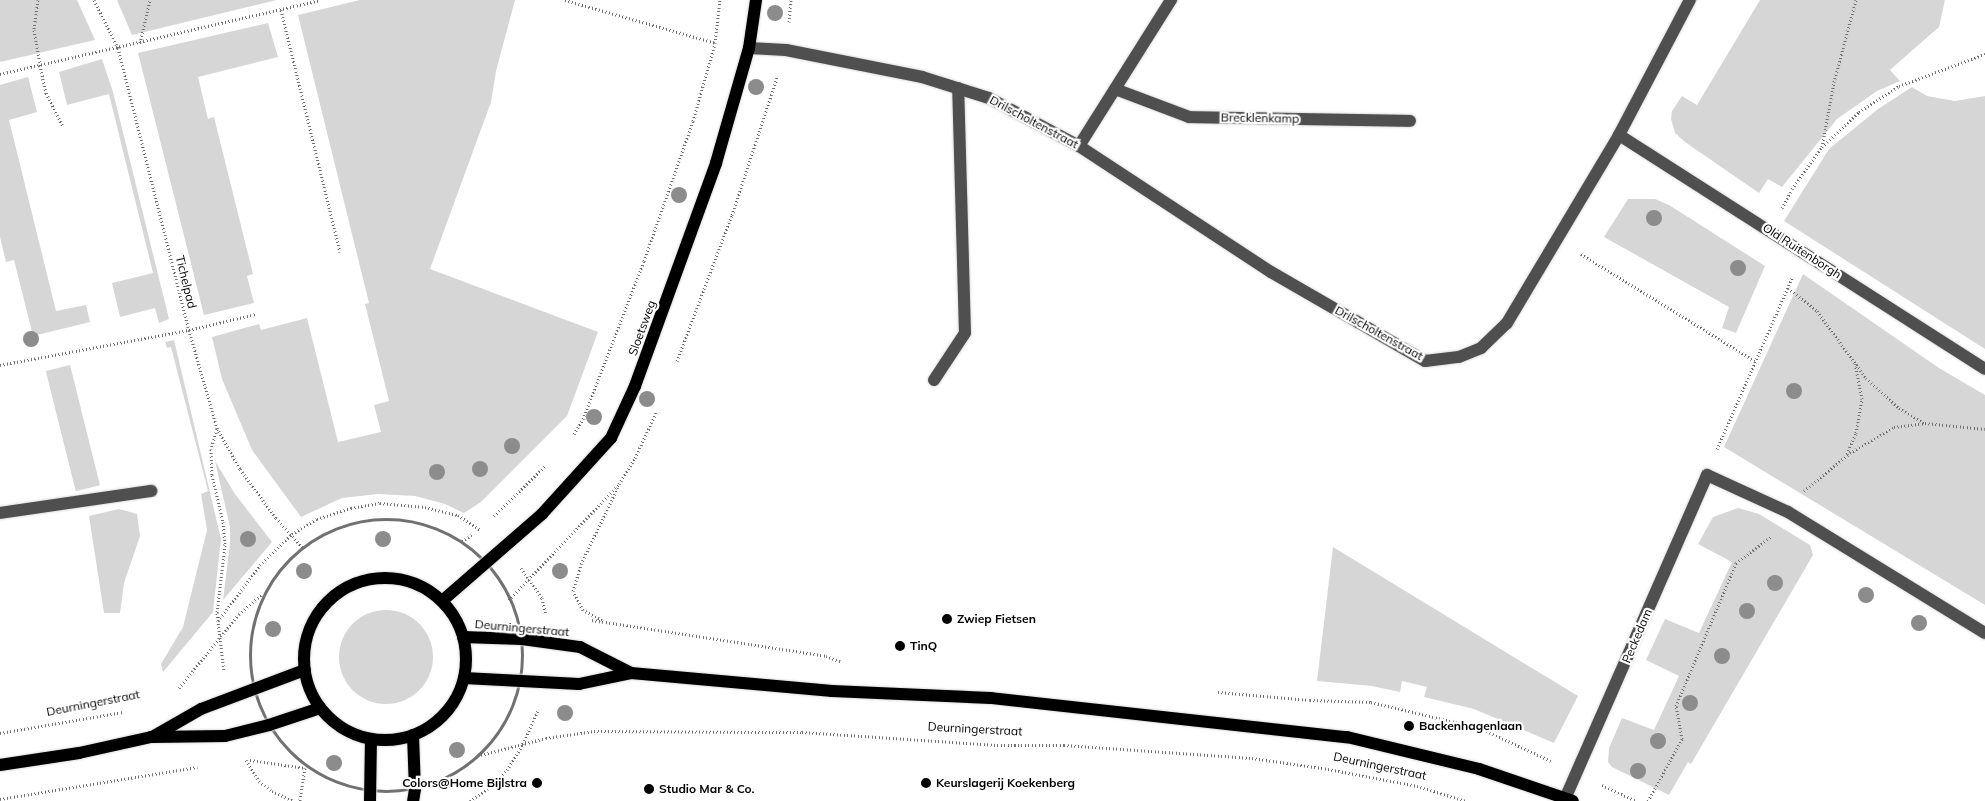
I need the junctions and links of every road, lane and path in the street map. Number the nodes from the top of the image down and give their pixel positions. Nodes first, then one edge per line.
1 (38, 0) edge
2 (94, 0) edge
3 (150, 0) edge
4 (320, 0) edge
5 (565, 0) edge
6 (720, 0) edge
7 (756, 0) edge
8 (1171, 0) edge
9 (1690, 0) edge
10 (1856, 0) edge
11 (314, 1) edge
12 (281, 10) junction
13 (140, 43) junction
14 (716, 43) junction
15 (118, 48) junction
16 (749, 48) junction
17 (1985, 54) edge
18 (40, 65) junction
19 (0, 74) edge
20 (958, 88) junction
21 (1115, 89) junction
22 (1410, 121) dead end
23 (62, 125) dead end
24 (1619, 135) junction
25 (1079, 146) junction
26 (1822, 147) junction
27 (1771, 230) junction
28 (1557, 240) junction
29 (340, 252) dead end
30 (1804, 253) junction
31 (1788, 288) junction
32 (256, 314) dead end
33 (189, 330) junction
34 (1755, 360) junction
35 (1854, 361) junction
36 (0, 365) edge
37 (1985, 369) edge
38 (934, 380) dead end
39 (1925, 423) junction
40 (217, 428) junction
41 (1985, 429) edge
42 (573, 436) dead end
43 (1846, 456) junction
44 (547, 464) dead end
45 (1706, 474) junction
46 (619, 484) dead end
47 (151, 491) dead end
48 (1788, 512) junction
49 (0, 513) edge
50 (493, 516) dead end
51 (486, 523) dead end
52 (462, 541) junction
53 (304, 548) junction
54 (485, 564) junction
55 (263, 594) junction
56 (442, 601) junction
57 (218, 621) dead end
58 (604, 622) dead end
59 (1985, 633) edge
60 (463, 637) junction
61 (522, 639) junction
62 (304, 670) junction
63 (631, 673) junction
64 (464, 678) junction
65 (519, 681) junction
66 (255, 689) junction
67 (174, 692) dead end
68 (320, 708) junction
69 (128, 711) dead end
70 (269, 725) junction
71 (0, 733) edge
72 (413, 735) junction
73 (151, 738) junction
74 (372, 739) junction
75 (480, 756) junction
76 (244, 759) dead end
77 (0, 765) edge
78 (205, 765) dead end
79 (305, 768) junction
80 (370, 795) edge
81 (414, 795) edge
82 (0, 799) edge
83 (1568, 800) edge
84 (300, 801) edge
85 (1466, 801) edge
86 (1648, 801) edge

1 - 18 path
2 - 15 path, Tichelpad
3 - 13 path
4 - 11 path
5 - 14 path
6 - 14 path, Sloetsweg
7 - 16 main road, Sloetsweg
8 - 21 street
9 - 24 street, Drilscholtenstraat
10 - 26 path
11 - 12 path
12 - 13 path
12 - 29 path
13 - 15 path
14 - 42 path, Sloetsweg
15 - 18 path
15 - 33 path, Tichelpad
16 - 20 street, Drilscholtenstraat
16 - 54 main road, Sloetsweg
17 - 26 path
18 - 19 path
18 - 23 path
20 - 25 street, Drilscholtenstraat
20 - 38 street
21 - 22 street, Brecklenkamp
21 - 25 street
24 - 27 street, Old Ruitenborgh
24 - 28 street, Drilscholtenstraat
25 - 28 street, Drilscholtenstraat
26 - 27 path
27 - 30 street, Old Ruitenborgh
28 - 34 path
30 - 31 path
30 - 37 street, Old Ruitenborgh
31 - 34 path
31 - 35 path
32 - 33 path
33 - 36 path
33 - 40 path, Tichelpad
34 - 45 path
35 - 39 path
35 - 43 path
39 - 41 path
39 - 43 path
40 - 53 path, Tichelpad
40 - 57 path
43 - 48 path
44 - 50 path
45 - 48 street
45 - 83 street, Peckedam
46 - 58 path
47 - 49 street
48 - 59 street
48 - 86 path
51 - 52 path
52 - 53 path
52 - 54 path
53 - 55 path
54 - 56 main road, Sloetsweg
54 - 61 path
55 - 66 path
55 - 67 path
56 - 60 main road
56 - 62 main road
60 - 61 main road, Deurningerstraat
60 - 64 main road
61 - 63 main road, Deurningerstraat
61 - 65 path
62 - 66 main road
62 - 68 main road
63 - 65 main road, Deurningerstraat
63 - 83 main road, Deurningerstraat
64 - 65 main road, Deurningerstraat
64 - 72 main road
65 - 75 path
66 - 70 path
66 - 73 main road
68 - 70 main road
68 - 74 main road
69 - 71 path, Deurningerstraat
70 - 73 main road
70 - 79 path
72 - 74 main road
72 - 81 main road
73 - 77 main road
74 - 80 main road
75 - 81 path
75 - 85 path, Deurningerstraat
76 - 79 path
78 - 82 path
79 - 80 path
79 - 84 path
80 - 81 path

